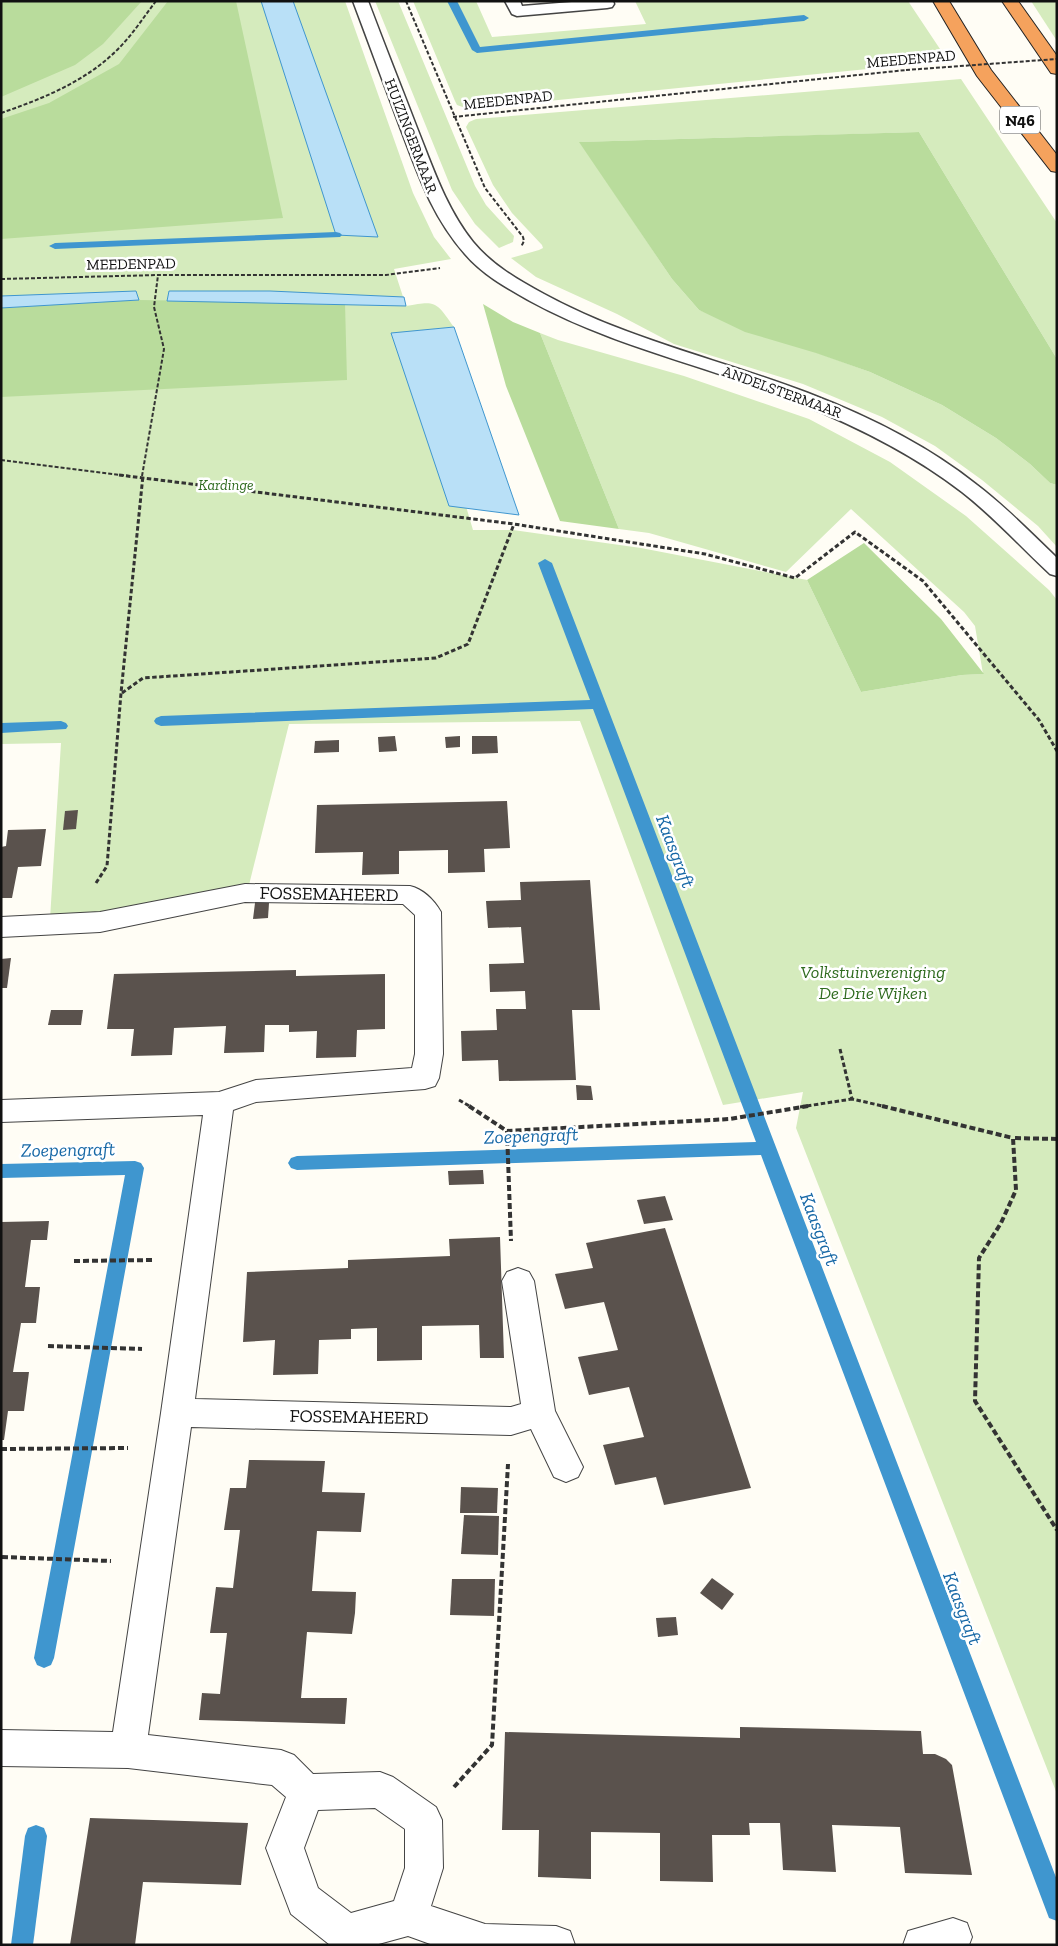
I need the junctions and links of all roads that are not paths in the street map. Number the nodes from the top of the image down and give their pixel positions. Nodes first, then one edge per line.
1 (360, 1) edge
2 (512, 1) edge
3 (941, 1) edge
4 (1010, 1) edge
5 (606, 4) dead end
6 (1057, 69) edge
7 (1057, 167) edge
8 (480, 260) joint
9 (1057, 570) edge
10 (1, 927) edge
11 (219, 1103) junction
12 (1, 1111) edge
13 (518, 1281) road end
14 (177, 1413) junction
15 (525, 1417) junction
16 (566, 1467) dead end
17 (1, 1748) edge
18 (128, 1750) junction
19 (306, 1792) junction
20 (408, 1917) junction
21 (556, 1945) edge

1 - 8 lane, HUIZINGERMAAR
2 - 5 lane
3 - 7 highway, N46
4 - 6 highway
8 - 9 lane, ANDELSTERMAAR
10 - 11 street, FOSSEMAHEERD
11 - 12 street
11 - 14 street
13 - 15 street
14 - 15 street, FOSSEMAHEERD
14 - 18 street
15 - 16 street
17 - 18 street
18 - 19 street
19 - 20 street
19 - 20 street
20 - 21 street

